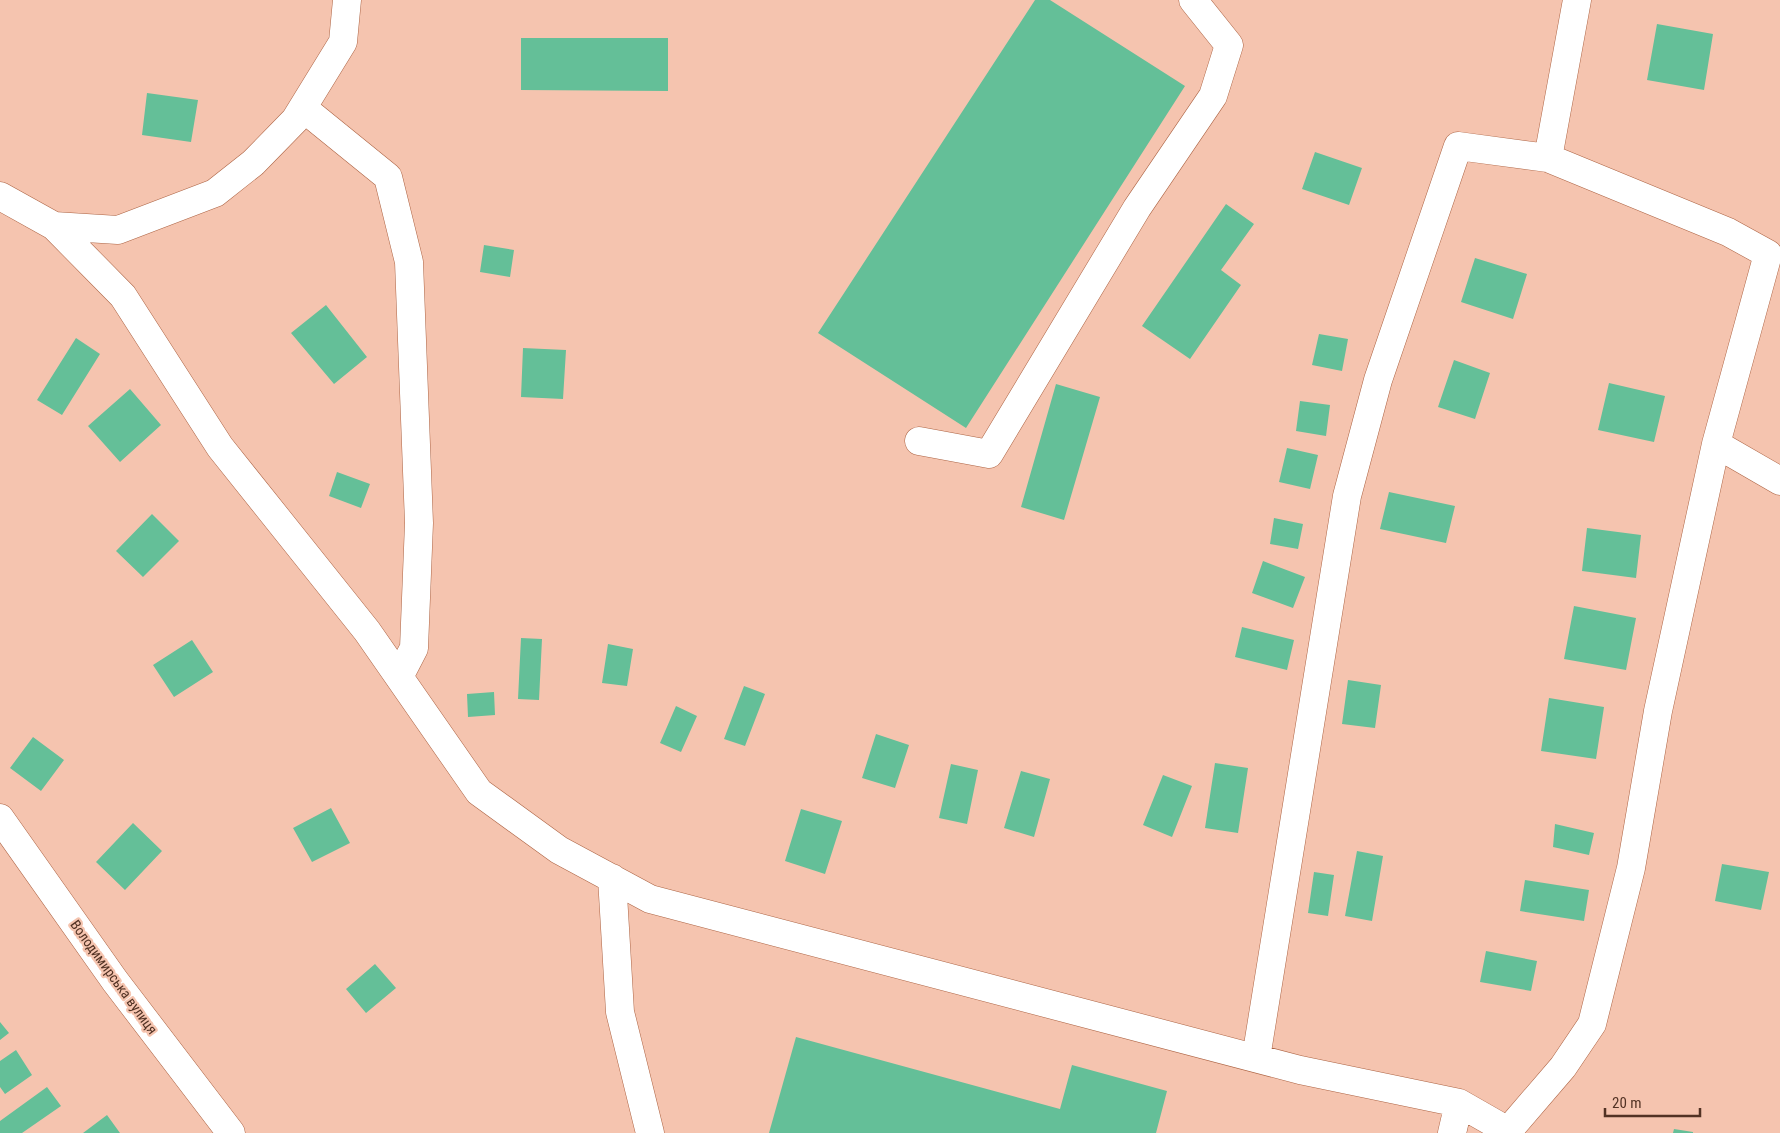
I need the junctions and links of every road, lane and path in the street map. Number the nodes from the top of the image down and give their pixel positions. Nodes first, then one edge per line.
1 (347, 0) edge
2 (1193, 0) edge
3 (1577, 0) edge
4 (303, 108) junction
5 (1548, 158) junction
6 (0, 196) edge
7 (54, 226) junction
8 (1774, 255) edge
9 (919, 441) dead end
10 (1716, 444) junction
11 (1780, 481) edge
12 (399, 676) junction
13 (0, 818) edge
14 (612, 878) junction
15 (1256, 1058) junction
16 (1459, 1103) junction
17 (1509, 1132) edge
18 (232, 1133) edge
19 (650, 1133) edge
20 (1452, 1133) edge

1 - 4 street
2 - 9 street
3 - 5 street
4 - 7 street
4 - 12 street
5 - 8 street
5 - 15 street
6 - 7 street
7 - 12 street
8 - 10 street
10 - 11 street
10 - 17 street
12 - 14 street
13 - 18 street, Володимирська вулиця
14 - 15 street
14 - 19 street
15 - 16 street
16 - 17 street
16 - 20 street

